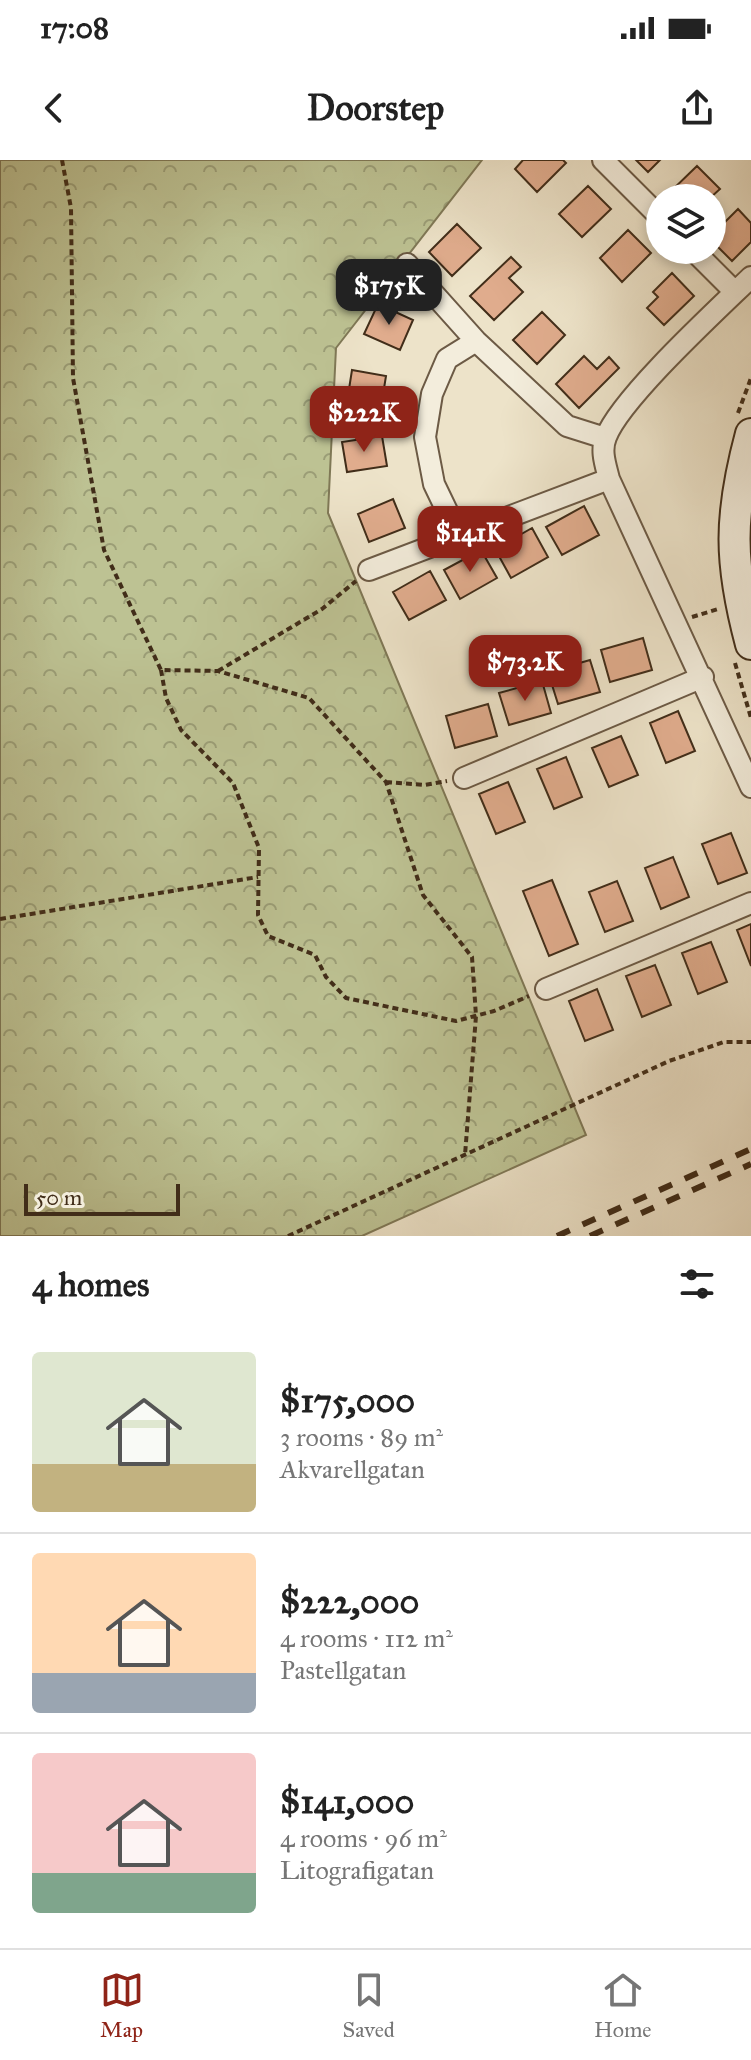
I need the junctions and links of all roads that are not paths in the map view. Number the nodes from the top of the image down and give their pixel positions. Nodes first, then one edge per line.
1 (603, 160) edge
2 (646, 203) edge
3 (407, 264) dead end
4 (707, 264) edge
5 (751, 277) edge
6 (735, 292) junction
7 (476, 341) junction
8 (751, 434) edge
9 (605, 438) junction
10 (609, 479) junction
11 (459, 536) junction
12 (369, 570) road end
13 (751, 644) edge
14 (703, 677) junction
15 (464, 778) road end
16 (751, 787) edge
17 (751, 903) edge
18 (546, 989) road end

1 - 2 street
3 - 7 street
4 - 6 street
5 - 6 street
6 - 9 street
7 - 9 street
7 - 11 street
8 - 13 street
9 - 10 street
10 - 11 street
10 - 14 street
11 - 12 street
14 - 15 street
14 - 16 street
17 - 18 street

